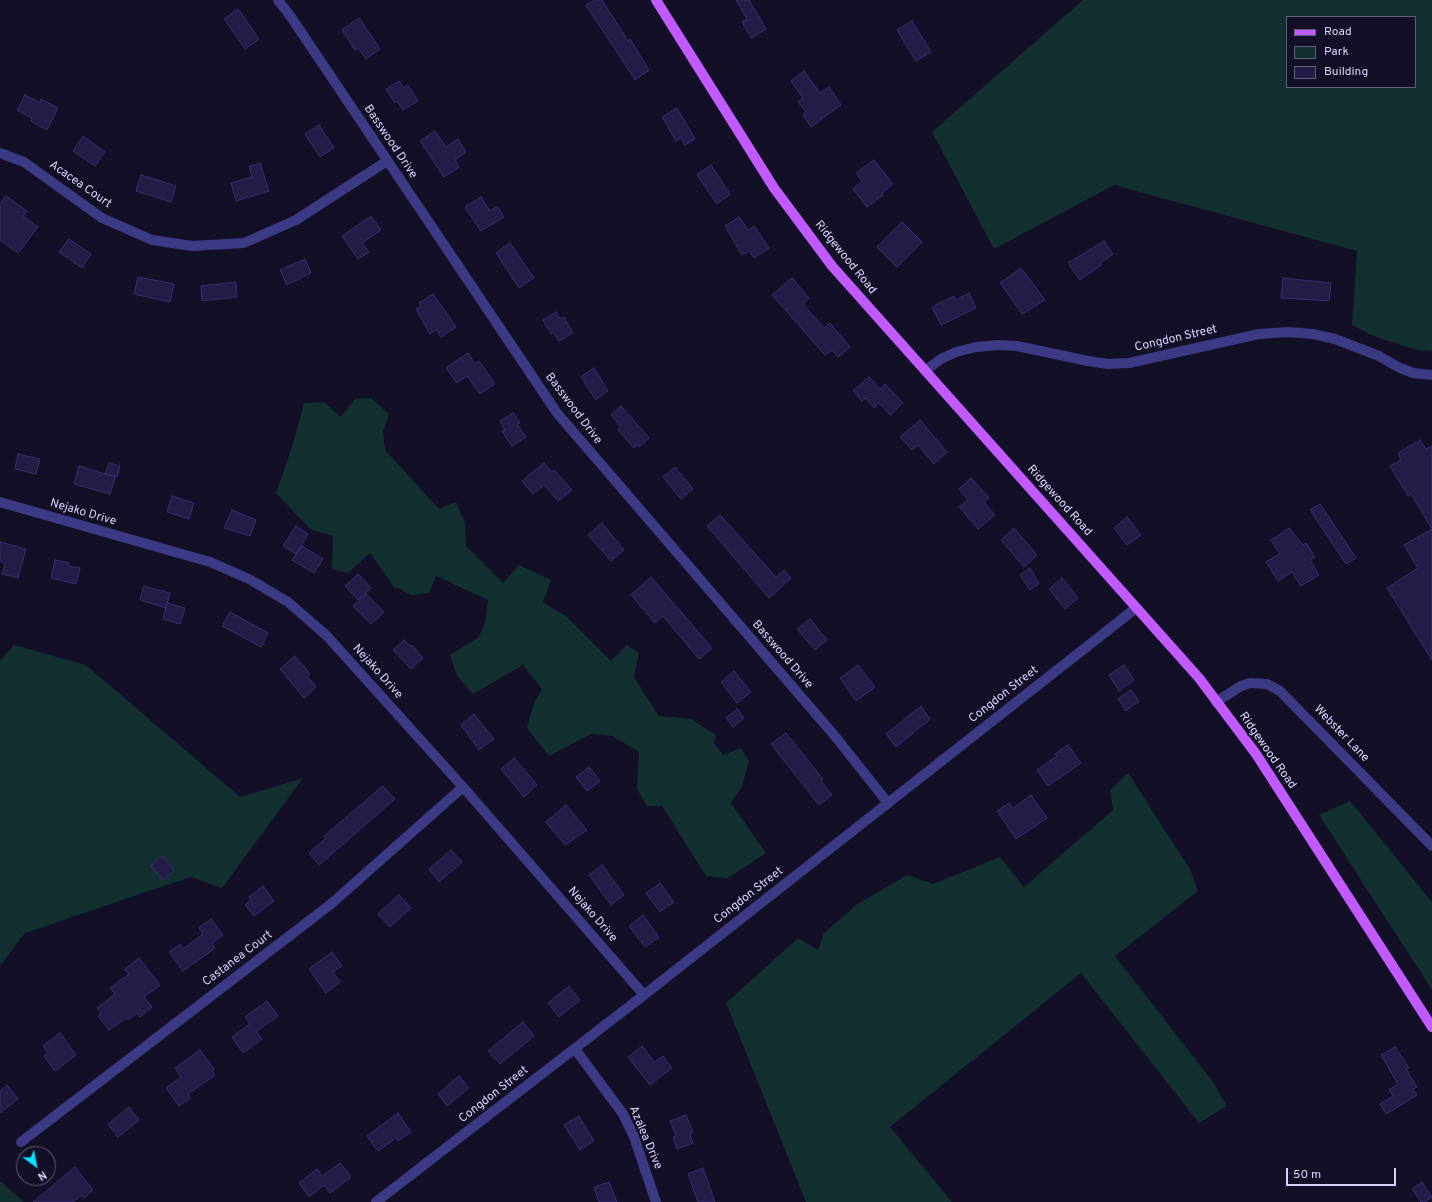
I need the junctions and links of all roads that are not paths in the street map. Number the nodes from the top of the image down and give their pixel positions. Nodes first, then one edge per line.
1 (278, 0) edge
2 (656, 0) edge
3 (0, 153) edge
4 (387, 161) junction
5 (926, 370) junction
6 (1432, 375) edge
7 (0, 502) edge
8 (1136, 608) junction
9 (1216, 702) junction
10 (463, 787) junction
11 (888, 803) junction
12 (1432, 846) edge
13 (644, 995) junction
14 (1432, 1027) edge
15 (575, 1049) junction
16 (21, 1142) dead end
17 (376, 1202) edge
18 (656, 1202) edge

1 - 4 street, Basswood Drive
2 - 5 main road, Ridgewood Road
3 - 4 street, Acacea Court
4 - 11 street, Basswood Drive
5 - 6 street, Congdon Street
5 - 8 main road, Ridgewood Road
7 - 10 street, Nejako Drive
8 - 9 main road, Ridgewood Road
8 - 11 street, Congdon Street
9 - 12 street, Webster Lane
9 - 14 main road, Ridgewood Road
10 - 13 street, Nejako Drive
10 - 16 street, Castanea Court
11 - 13 street, Congdon Street
13 - 15 street, Congdon Street
15 - 17 street, Congdon Street
15 - 18 street, Azalea Drive

